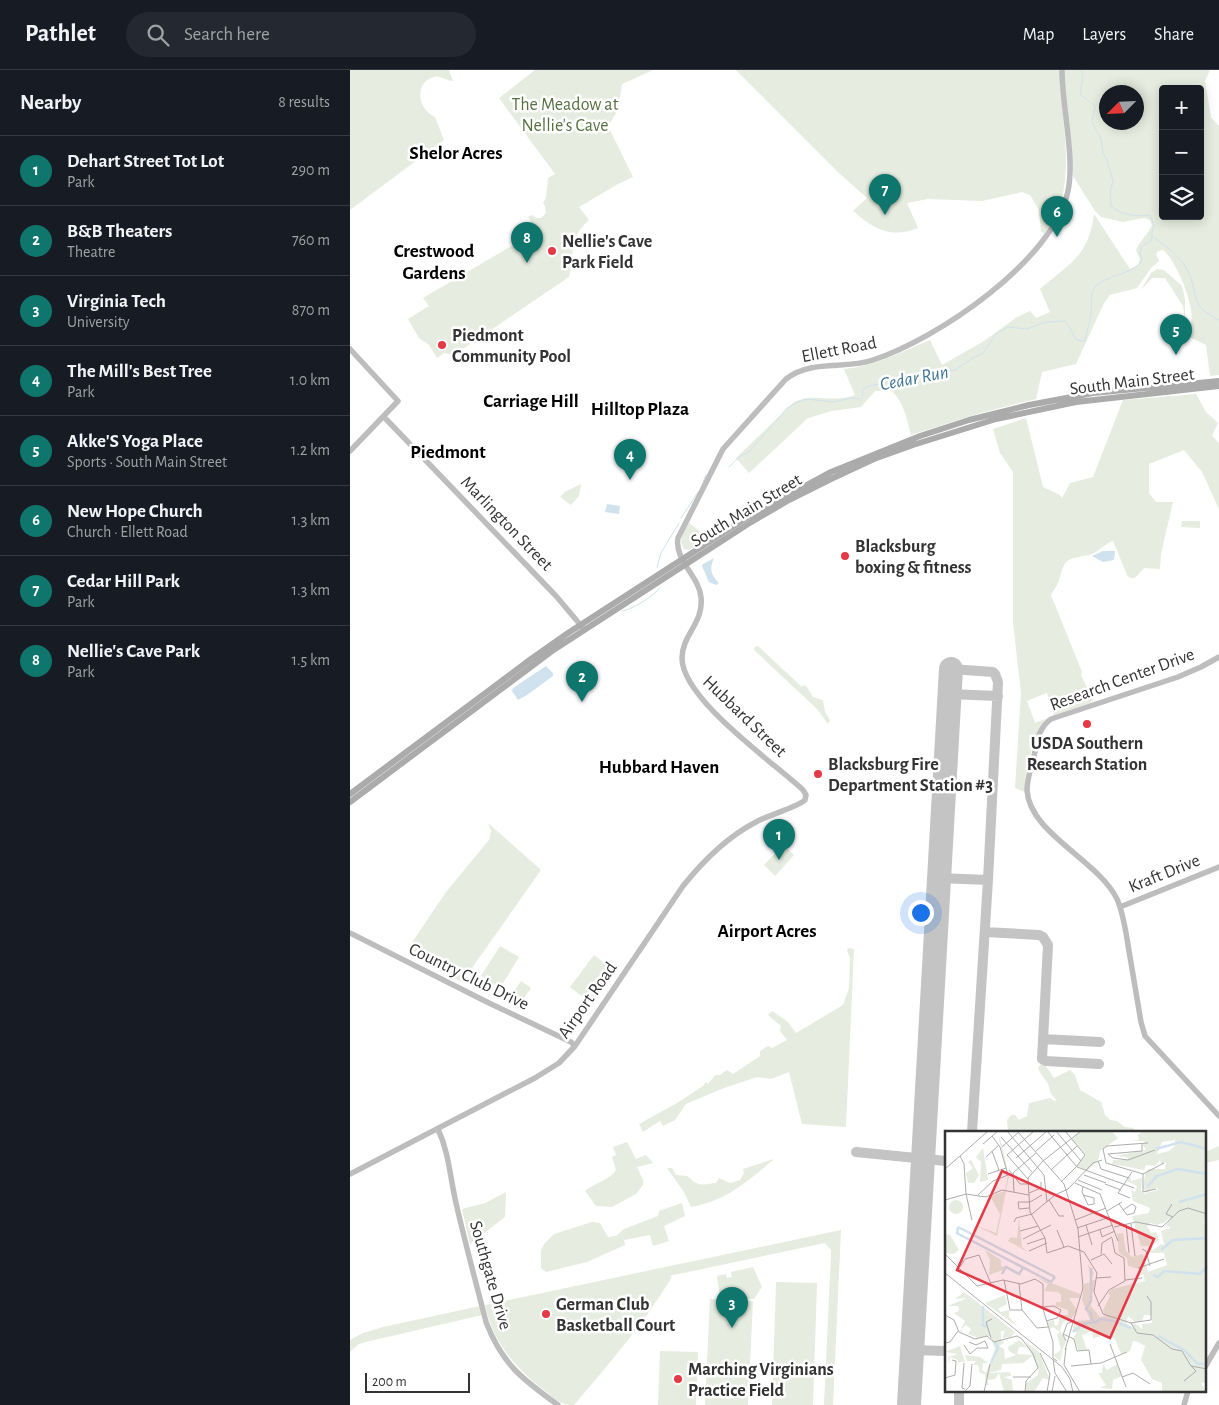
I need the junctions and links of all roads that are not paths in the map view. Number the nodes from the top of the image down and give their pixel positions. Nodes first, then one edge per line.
1 (1062, 70) edge
2 (350, 349) edge
3 (1219, 381) edge
4 (1219, 386) edge
5 (995, 416) junction
6 (384, 417) junction
7 (350, 451) edge
8 (684, 562) junction
9 (583, 627) junction
10 (1219, 657) edge
11 (350, 794) edge
12 (806, 797) joint
13 (350, 802) edge
14 (1219, 867) edge
15 (1120, 906) junction
16 (350, 932) edge
17 (575, 1046) junction
18 (1219, 1116) edge
19 (438, 1129) junction
20 (350, 1174) edge
21 (1219, 1343) edge
22 (1206, 1365) edge
23 (1188, 1392) edge
24 (558, 1405) edge
25 (1184, 1405) edge

1 - 8 street, Ellett Road
2 - 6 street
3 - 5 main road, South Main Street
4 - 5 main road, South Main Street
5 - 8 main road, South Main Street
6 - 7 street
6 - 9 street, Marlington Street
8 - 9 main road, South Main Street
8 - 12 street, Hubbard Street
9 - 11 main road, South Main Street
9 - 13 main road, South Main Street
10 - 15 street, Research Center Drive
12 - 17 street, Airport Road
14 - 15 street, Kraft Drive
15 - 18 street, Research Center Drive
16 - 17 street, Country Club Drive
17 - 19 street, Airport Road
19 - 20 street, Airport Road
19 - 24 street, Southgate Drive
21 - 22 street
23 - 25 street

